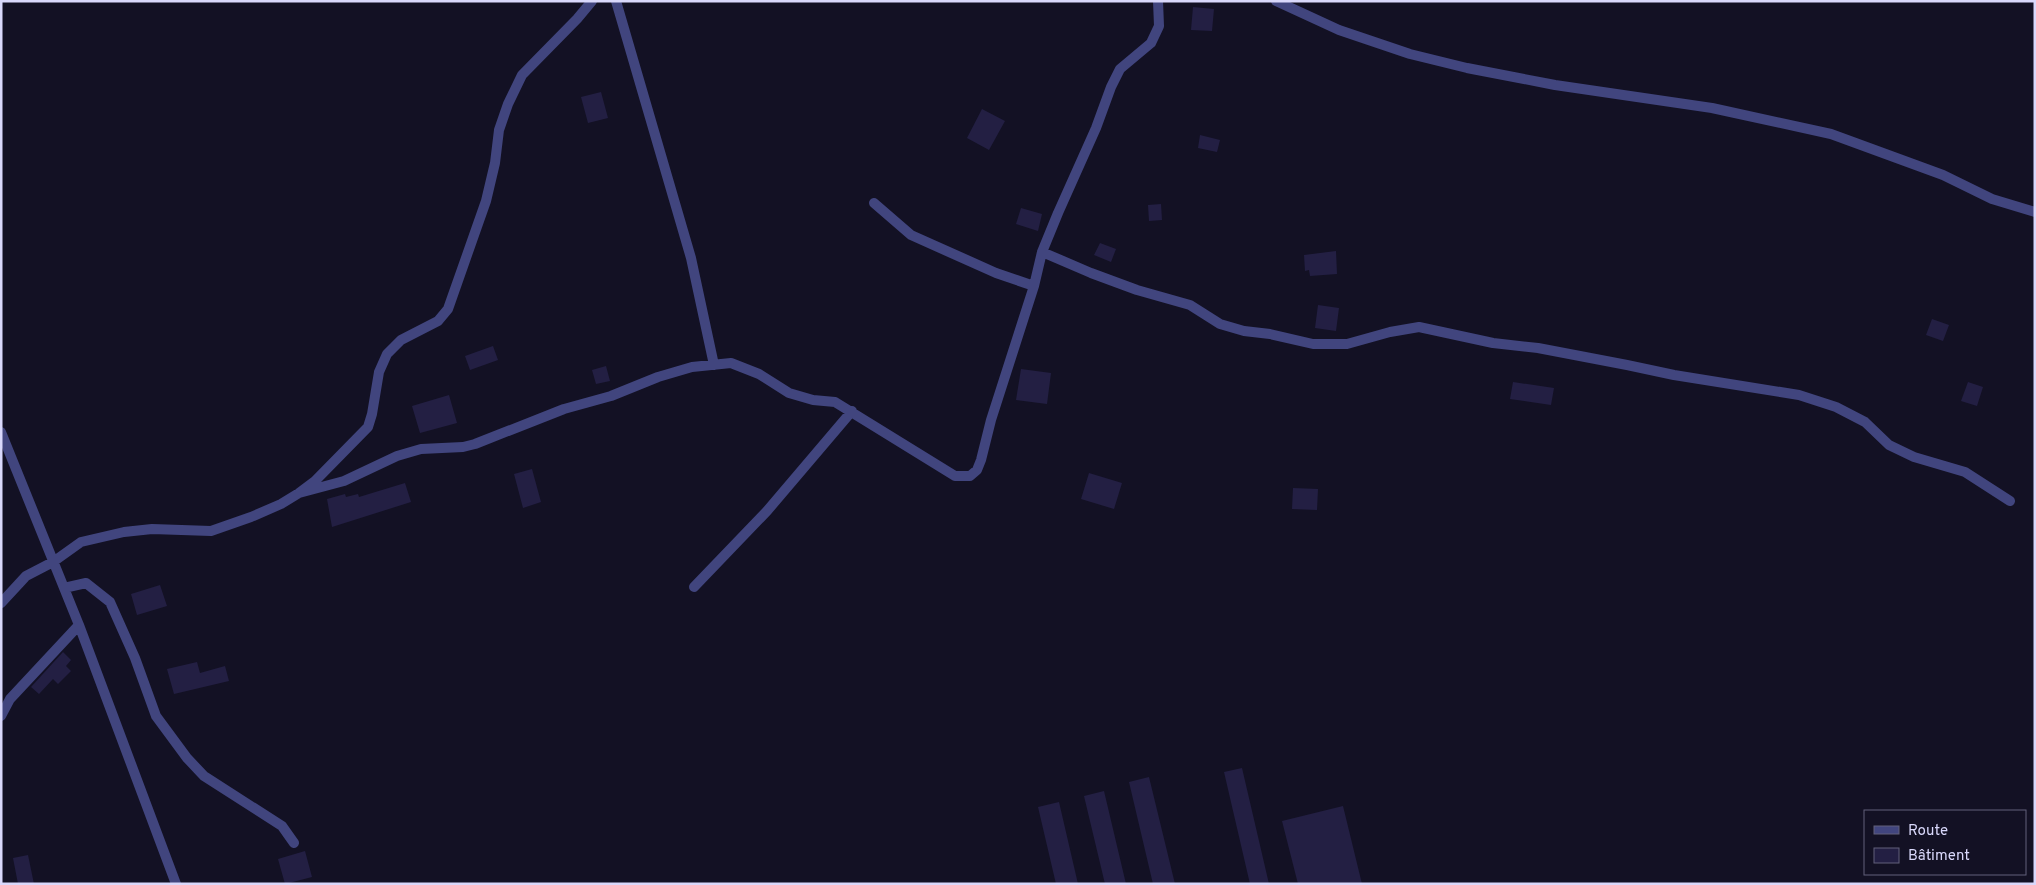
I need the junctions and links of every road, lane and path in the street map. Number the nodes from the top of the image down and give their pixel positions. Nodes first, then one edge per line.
1 (592, 1) edge
2 (616, 1) edge
3 (1158, 1) edge
4 (1276, 1) edge
5 (874, 203) dead end
6 (2035, 212) edge
7 (1042, 252) junction
8 (1034, 286) junction
9 (714, 364) junction
10 (852, 411) junction
11 (1, 432) edge
12 (299, 493) junction
13 (2010, 501) dead end
14 (53, 562) junction
15 (694, 587) dead end
16 (64, 588) junction
17 (1, 603) edge
18 (79, 625) junction
19 (1, 716) edge
20 (294, 843) dead end
21 (176, 884) edge

1 - 12 street
2 - 9 street
3 - 7 street
4 - 6 street
5 - 8 street
7 - 8 street
7 - 13 street
8 - 10 street
9 - 10 street
9 - 12 street
10 - 15 street
11 - 14 street
12 - 14 street
14 - 16 street
14 - 17 street
16 - 18 street
16 - 20 street
18 - 19 street
18 - 21 street

